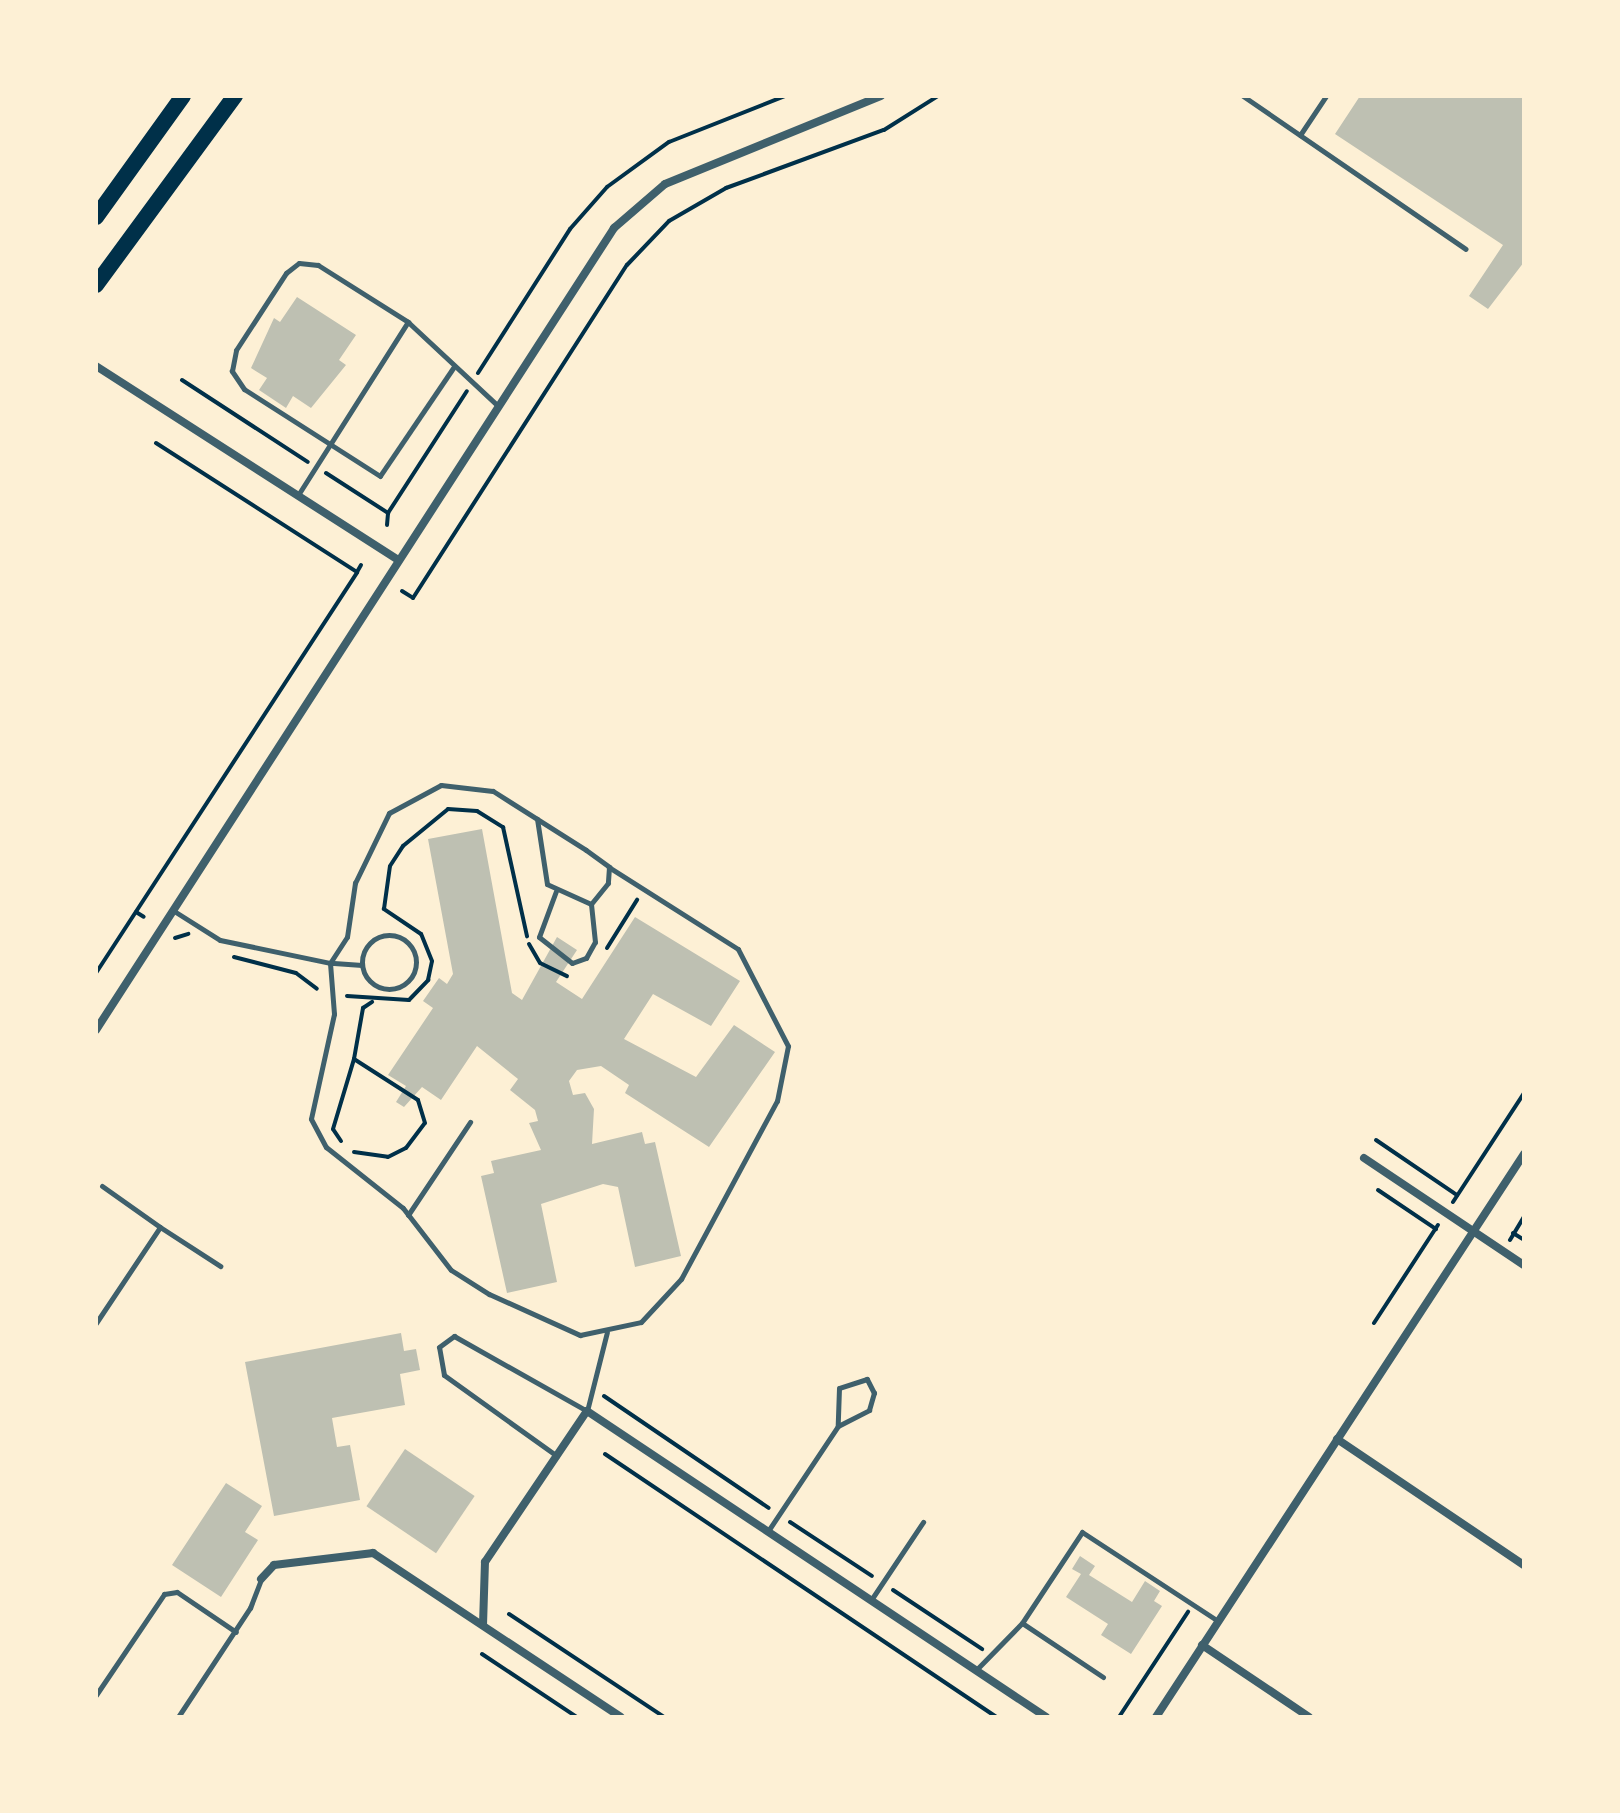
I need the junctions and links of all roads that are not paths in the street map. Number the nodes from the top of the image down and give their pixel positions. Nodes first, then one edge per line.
1 (183, 96) edge
2 (235, 96) edge
3 (881, 96) edge
4 (1243, 96) edge
5 (1326, 96) edge
6 (1300, 135) junction
7 (96, 217) edge
8 (1466, 249) dead end
9 (96, 285) edge
10 (408, 322) junction
11 (96, 366) edge
12 (453, 368) junction
13 (498, 406) junction
14 (330, 445) junction
15 (298, 495) junction
16 (398, 560) junction
17 (537, 819) junction
18 (609, 867) junction
19 (556, 891) junction
20 (591, 904) junction
21 (173, 910) junction
22 (330, 963) junction
23 (362, 965) junction
24 (96, 1030) edge
25 (470, 1122) dead end
26 (1524, 1154) edge
27 (1364, 1158) dead end
28 (102, 1186) dead end
29 (408, 1215) junction
30 (160, 1227) junction
31 (1473, 1232) junction
32 (1524, 1265) edge
33 (220, 1266) dead end
34 (96, 1323) edge
35 (607, 1332) junction
36 (587, 1411) junction
37 (838, 1426) junction
38 (1337, 1439) junction
39 (557, 1456) junction
40 (923, 1522) dead end
41 (768, 1531) junction
42 (1524, 1565) edge
43 (261, 1579) joint
44 (871, 1600) junction
45 (1218, 1621) junction
46 (1022, 1623) junction
47 (483, 1625) junction
48 (236, 1632) junction
49 (1202, 1645) junction
50 (976, 1670) junction
51 (1103, 1677) dead end
52 (96, 1695) edge
53 (1032, 1713) edge
54 (178, 1717) edge
55 (621, 1717) edge
56 (1046, 1717) edge
57 (1156, 1717) edge
58 (1309, 1717) edge

1 - 7 highway
2 - 9 highway
3 - 13 street
4 - 6 lane
5 - 6 lane
6 - 8 lane
10 - 12 lane
10 - 14 lane
10 - 14 lane
11 - 15 street
12 - 13 lane
12 - 14 lane
13 - 16 street
14 - 15 lane
15 - 16 street
16 - 21 street
17 - 18 lane
17 - 19 lane
17 - 22 lane
18 - 20 lane
18 - 35 lane
19 - 20 lane
19 - 20 lane
21 - 22 lane
21 - 24 street
22 - 23 lane
22 - 29 lane
23 - 23 lane
25 - 29 lane
26 - 31 street
27 - 31 street
28 - 30 lane
29 - 35 lane
30 - 33 lane
30 - 34 lane
31 - 32 street
31 - 38 street
35 - 36 lane
36 - 39 street
36 - 39 lane
36 - 41 street
37 - 37 lane
37 - 41 lane
38 - 42 street
38 - 45 street
39 - 47 street
40 - 44 lane
41 - 44 street
43 - 47 street
43 - 48 lane
44 - 50 street
45 - 46 lane
45 - 49 street
46 - 50 lane
46 - 51 lane
47 - 55 street
48 - 52 lane
48 - 54 lane
49 - 57 street
49 - 58 street
50 - 53 street
53 - 56 street

